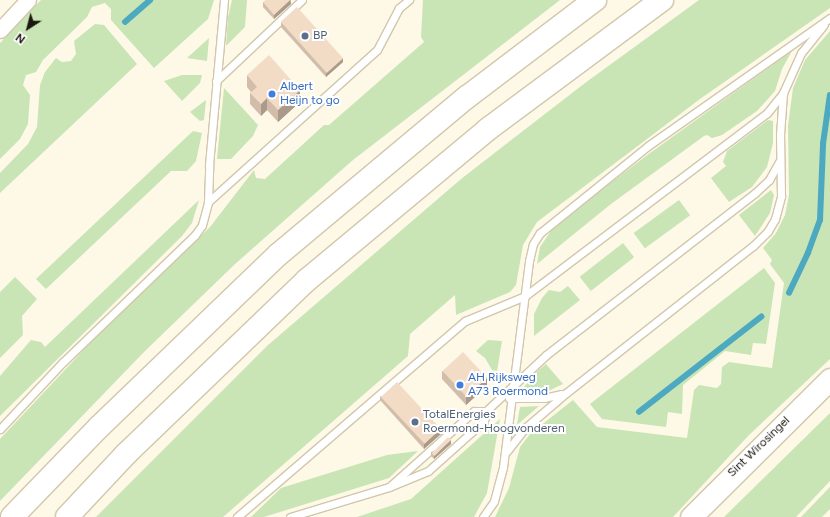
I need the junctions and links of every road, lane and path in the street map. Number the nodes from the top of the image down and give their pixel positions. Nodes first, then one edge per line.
1 (28, 0) edge
2 (224, 0) edge
3 (302, 0) edge
4 (409, 0) edge
5 (595, 0) edge
6 (662, 0) edge
7 (830, 19) edge
8 (0, 30) edge
9 (216, 81) junction
10 (783, 93) junction
11 (780, 160) junction
12 (208, 202) junction
13 (525, 296) junction
14 (830, 379) edge
15 (514, 384) junction
16 (566, 393) junction
17 (501, 398) junction
18 (512, 398) junction
19 (486, 411) junction
20 (0, 429) edge
21 (505, 454) junction
22 (389, 487) junction
23 (12, 517) edge
24 (67, 517) edge
25 (237, 517) edge
26 (290, 517) edge
27 (483, 517) edge
28 (691, 517) edge

1 - 8 street
2 - 9 lane
3 - 9 lane
4 - 12 lane
5 - 23 highway
6 - 24 highway
7 - 10 lane
7 - 13 lane
9 - 12 lane
10 - 11 lane
10 - 13 lane
11 - 15 lane
11 - 16 lane
12 - 20 lane
13 - 15 lane
13 - 25 lane
14 - 28 main road, Sint Wirosingel
15 - 17 lane
15 - 18 lane
16 - 18 lane
16 - 21 lane
17 - 18 lane
17 - 19 lane
18 - 21 lane
19 - 22 lane
19 - 22 lane
21 - 27 lane
22 - 26 lane

